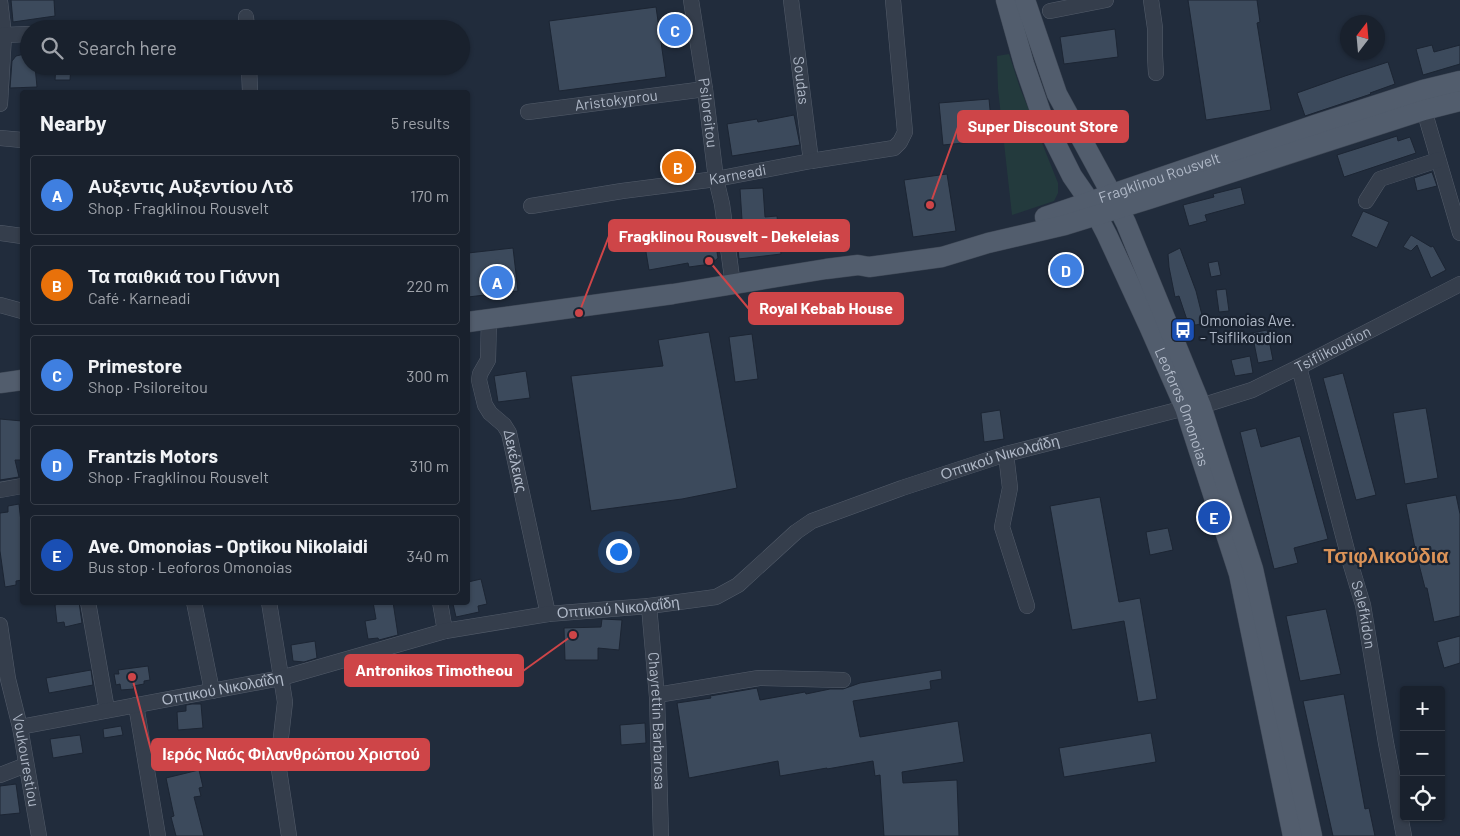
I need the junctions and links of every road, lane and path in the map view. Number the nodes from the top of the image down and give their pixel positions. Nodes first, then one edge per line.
1 (691, 0) edge
2 (790, 0) edge
3 (893, 0) edge
4 (1006, 0) edge
5 (1025, 0) edge
6 (1106, 0) edge
7 (1151, 0) edge
8 (0, 1) edge
9 (1050, 11) dead end
10 (20, 34) edge
11 (4, 35) junction
12 (1156, 73) dead end
13 (249, 75) edge
14 (1460, 81) edge
15 (705, 89) junction
16 (250, 90) edge
17 (1460, 101) edge
18 (0, 104) edge
19 (1424, 110) junction
20 (528, 112) dead end
21 (0, 138) edge
22 (20, 140) edge
23 (811, 160) junction
24 (1438, 160) junction
25 (716, 179) junction
26 (1115, 201) junction
27 (1366, 202) dead end
28 (531, 206) dead end
29 (1093, 208) junction
30 (0, 233) edge
31 (1460, 233) edge
32 (20, 236) edge
33 (1460, 284) edge
34 (734, 285) junction
35 (0, 305) edge
36 (20, 310) edge
37 (489, 318) junction
38 (470, 322) edge
39 (1299, 367) junction
40 (20, 380) edge
41 (0, 382) edge
42 (1193, 407) junction
43 (1006, 454) junction
44 (20, 486) edge
45 (0, 490) edge
46 (89, 605) edge
47 (195, 605) edge
48 (269, 605) edge
49 (441, 605) edge
50 (649, 606) junction
51 (1027, 606) dead end
52 (548, 614) junction
53 (0, 625) edge
54 (446, 631) junction
55 (281, 678) junction
56 (843, 680) dead end
57 (212, 691) junction
58 (657, 694) junction
59 (136, 705) junction
60 (107, 710) junction
61 (20, 727) junction
62 (26, 766) junction
63 (0, 775) edge
64 (39, 836) edge
65 (158, 836) edge
66 (289, 836) edge
67 (661, 836) edge
68 (1293, 836) edge
69 (1312, 836) edge
70 (1404, 836) edge

1 - 15 street, Psiloreitou
2 - 23 street, Soudas
3 - 23 street, Karneadi
4 - 29 main road, Leoforos Omonoias
5 - 26 main road, Leoforos Omonoias
6 - 9 street
7 - 12 street
8 - 11 street
10 - 11 street
11 - 18 street
13 - 16 street
14 - 26 main road, Fragklinou Rousvelt
15 - 20 street, Aristokyprou
15 - 25 street, Psiloreitou
17 - 19 main road, Fragklinou Rousvelt
19 - 24 street
19 - 26 main road, Fragklinou Rousvelt
21 - 22 street
23 - 25 street, Karneadi
24 - 27 street
24 - 31 street
25 - 28 street, Karneadi
25 - 34 street, Psiloreitou
26 - 29 main road, Fragklinou Rousvelt
26 - 42 main road, Leoforos Omonoias
29 - 34 main road, Fragklinou Rousvelt
29 - 42 main road, Leoforos Omonoias
30 - 32 street
33 - 39 street, Tsiflikoudion
34 - 37 main road, Fragklinou Rousvelt
35 - 36 street
37 - 38 main road, Fragklinou Rousvelt
37 - 52 street, Δεκέλειας
39 - 42 street, Tsiflikoudion
39 - 70 street, Selefkidon
40 - 41 main road
42 - 43 street, Οπτικού Νικολαΐδη
42 - 68 main road, Leoforos Omonoias
42 - 69 main road, Leoforos Omonoias
43 - 50 street, Οπτικού Νικολαΐδη
43 - 51 street
44 - 45 street
46 - 60 street
47 - 57 street
48 - 55 street
49 - 54 street
50 - 52 street, Οπτικού Νικολαΐδη
50 - 58 street, Chayrettin Barbarosa
52 - 54 street, Οπτικού Νικολαΐδη
53 - 61 street, Voukourestiou
54 - 55 street, Οπτικού Νικολαΐδη
55 - 57 street, Οπτικού Νικολαΐδη
55 - 66 street
56 - 58 street
57 - 59 street, Οπτικού Νικολαΐδη
58 - 67 street, Chayrettin Barbarosa
59 - 60 street, Οπτικού Νικολαΐδη
59 - 65 street
60 - 61 street, Οπτικού Νικολαΐδη
61 - 62 street, Voukourestiou
62 - 63 street
62 - 64 street, Voukourestiou

